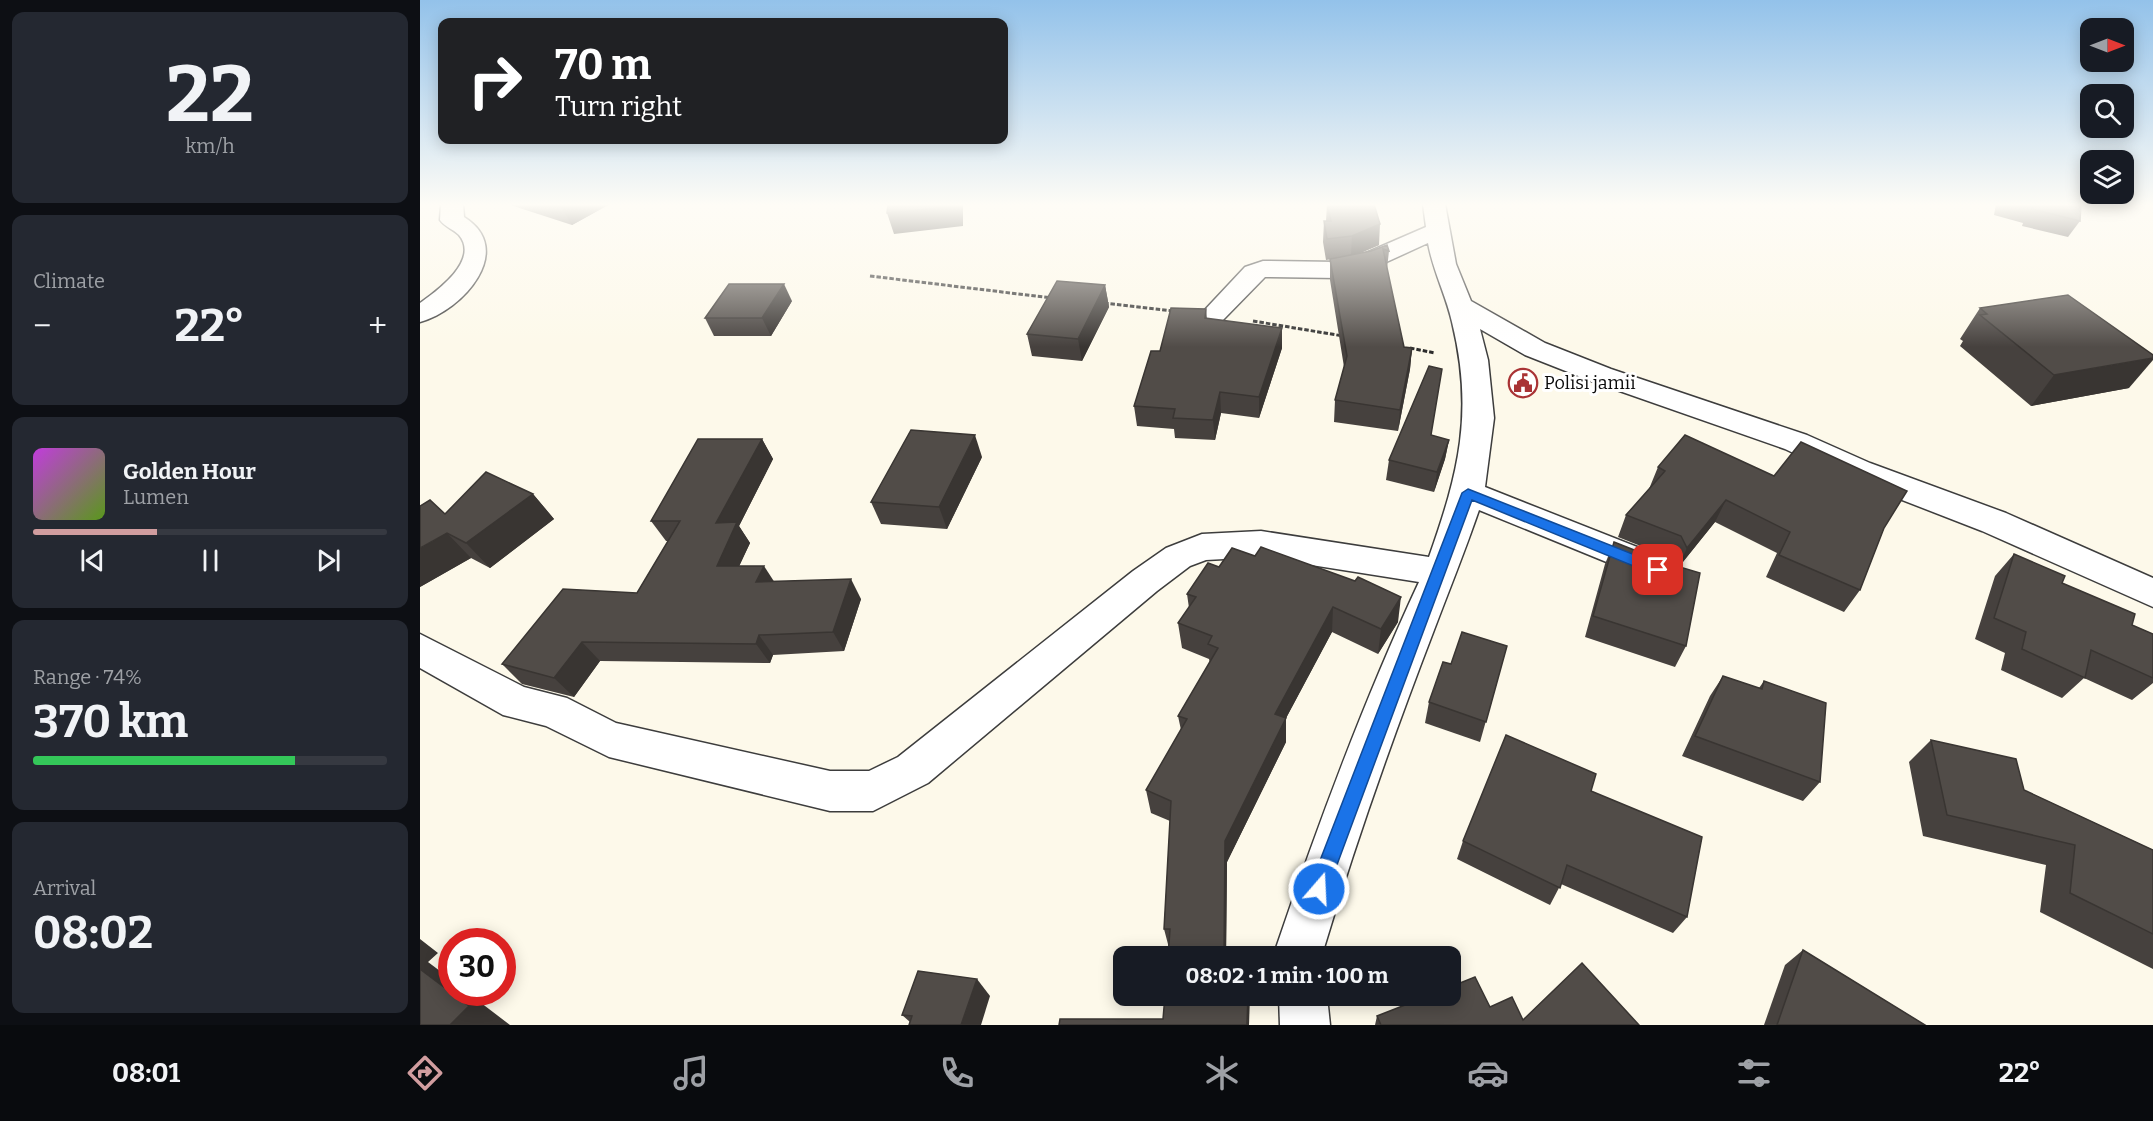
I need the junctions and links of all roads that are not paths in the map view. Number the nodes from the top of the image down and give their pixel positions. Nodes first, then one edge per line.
1 (475, 252) edge
2 (1381, 252) edge
3 (1442, 252) edge
4 (1459, 305) junction
5 (420, 314) edge
6 (1213, 315) road end
7 (1468, 493) junction
8 (1658, 570) edge
9 (1441, 572) junction
10 (2153, 593) edge
11 (420, 650) edge
12 (1301, 946) edge
13 (1304, 1006) edge
14 (1305, 1025) edge

1 - 5 street
2 - 6 street
3 - 4 street
4 - 7 street
4 - 10 street
7 - 8 street
7 - 9 street
9 - 11 street
9 - 12 street
13 - 14 street

